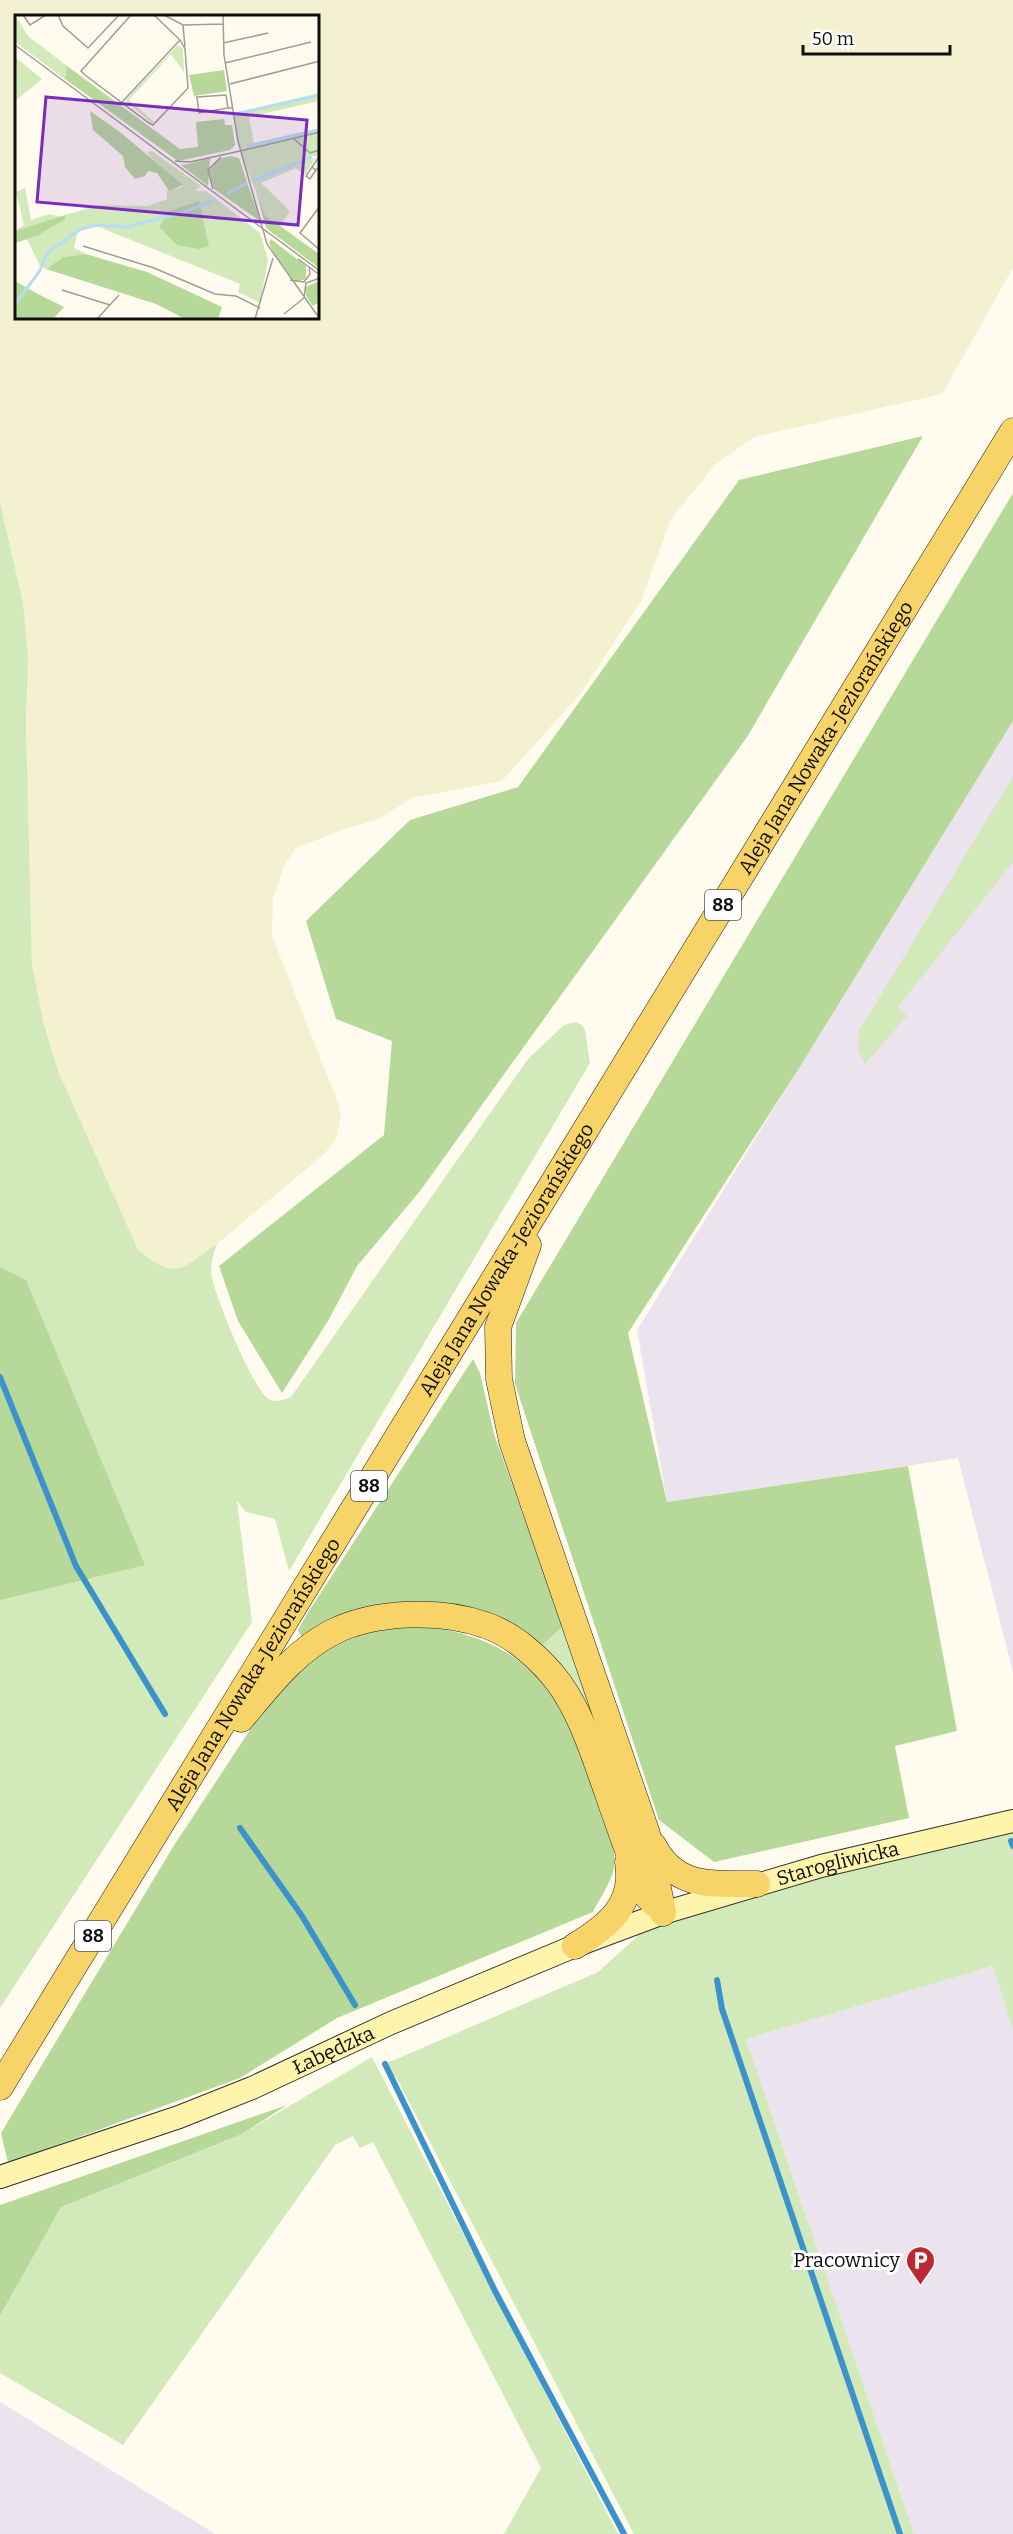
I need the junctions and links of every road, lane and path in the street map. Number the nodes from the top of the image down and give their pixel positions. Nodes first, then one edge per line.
1 (1013, 431) edge
2 (551, 1187) junction
3 (186, 1785) junction
4 (1013, 1821) edge
5 (636, 1839) junction
6 (757, 1884) junction
7 (663, 1913) junction
8 (575, 1946) junction
9 (0, 2087) edge
10 (0, 2177) edge

1 - 2 main road, Aleja Jana Nowaka-Jeziorańskiego / 88
2 - 3 main road, Aleja Jana Nowaka-Jeziorańskiego / 88
2 - 5 main road
3 - 5 main road
3 - 9 main road, Aleja Jana Nowaka-Jeziorańskiego / 88
4 - 6 street, Starogliwicka
5 - 6 main road
5 - 7 main road
5 - 8 main road
6 - 7 street, Starogliwicka
7 - 8 street, Łabędzka
8 - 10 street, Łabędzka

